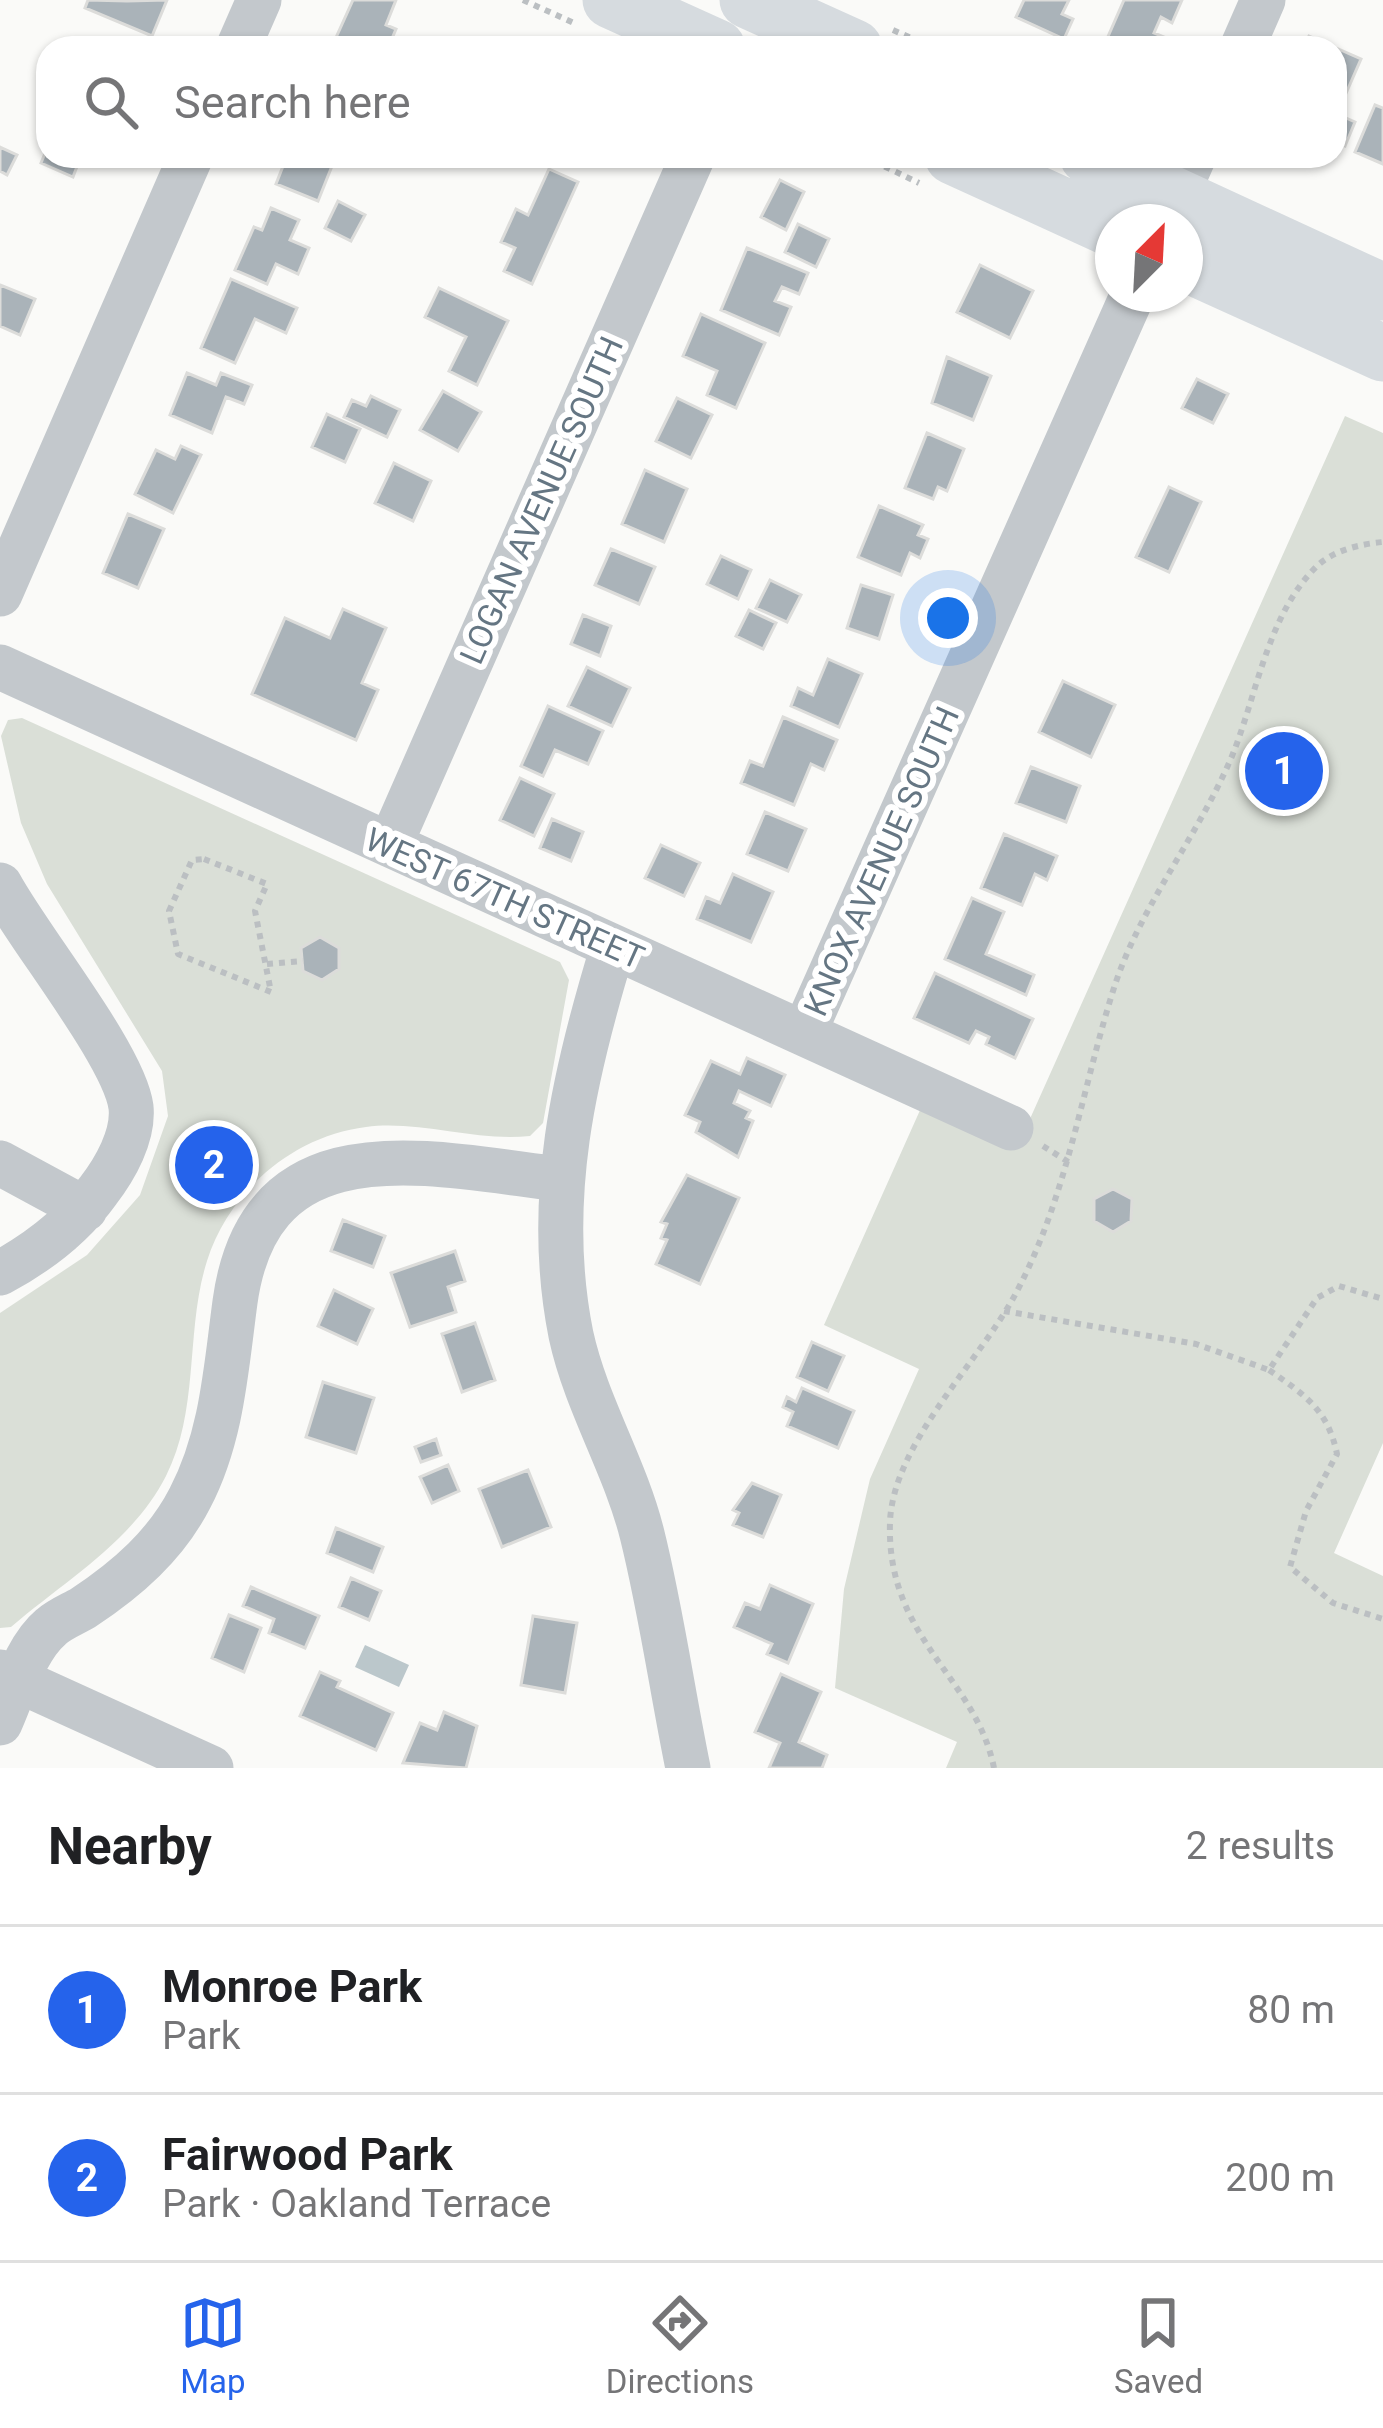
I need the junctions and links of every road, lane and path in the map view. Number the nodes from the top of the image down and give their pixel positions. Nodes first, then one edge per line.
1 (259, 0) edge
2 (611, 0) edge
3 (1263, 0) edge
4 (752, 13) edge
5 (243, 36) edge
6 (690, 36) edge
7 (819, 36) edge
8 (1246, 36) edge
9 (186, 168) edge
10 (688, 168) edge
11 (979, 168) edge
12 (1118, 168) edge
13 (1178, 192) edge
14 (1095, 221) edge
15 (1203, 271) edge
16 (1383, 292) edge
17 (1125, 312) edge
18 (1383, 353) edge
19 (1383, 542) edge
20 (0, 594) edge
21 (0, 667) edge
22 (389, 845) junction
23 (0, 885) edge
24 (613, 946) junction
25 (302, 961) dead end
26 (267, 964) junction
27 (804, 1033) junction
28 (1011, 1128) dead end
29 (0, 1163) edge
30 (559, 1179) junction
31 (85, 1209) junction
32 (0, 1273) edge
33 (1383, 1299) edge
34 (1004, 1311) junction
35 (1269, 1370) junction
36 (1383, 1619) edge
37 (9, 1676) edge
38 (0, 1723) edge
39 (211, 1768) edge
40 (688, 1768) edge
41 (994, 1768) edge

1 - 5 street
2 - 6 main road
3 - 8 street
4 - 7 main road
9 - 20 street
10 - 22 street, LOGAN AVENUE SOUTH
11 - 14 main road
12 - 13 main road
13 - 16 main road
15 - 18 main road
17 - 27 street, KNOX AVENUE SOUTH
19 - 34 path
21 - 22 street, WEST 67TH STREET
22 - 24 street, WEST 67TH STREET
23 - 31 street
24 - 27 street, WEST 67TH STREET
24 - 30 street
25 - 26 path
26 - 26 path
27 - 28 street, WEST 67TH STREET
29 - 31 street
30 - 37 street
30 - 40 street
31 - 32 street
33 - 35 path
34 - 35 path
34 - 41 path
35 - 36 path
37 - 38 street
37 - 39 street

